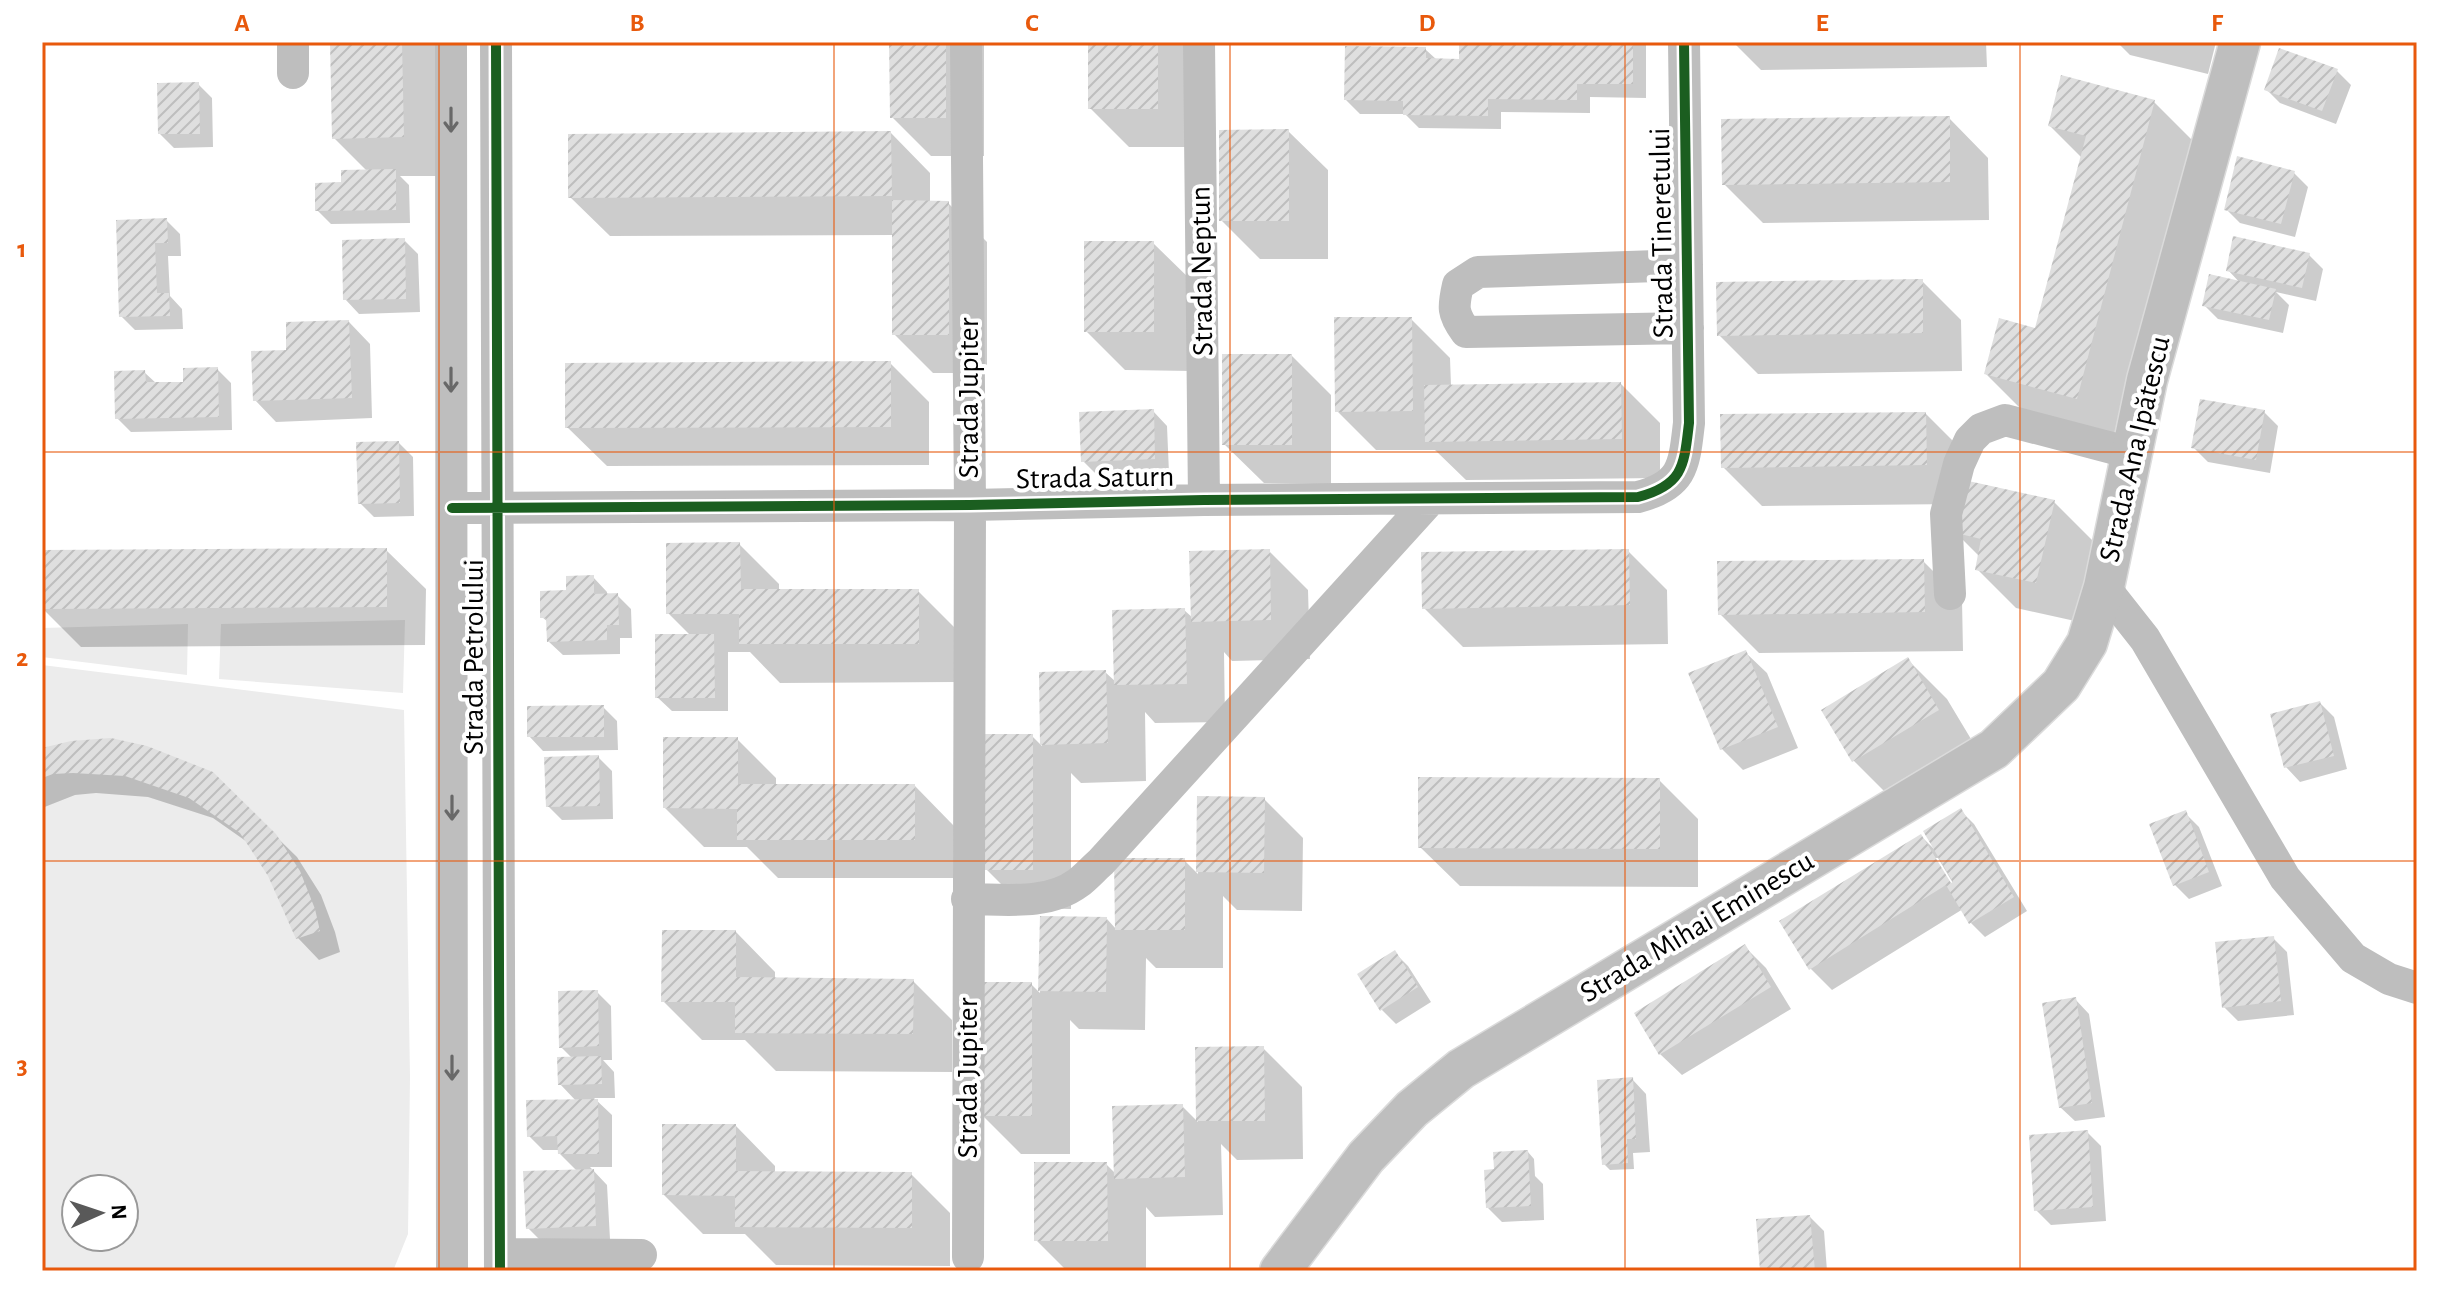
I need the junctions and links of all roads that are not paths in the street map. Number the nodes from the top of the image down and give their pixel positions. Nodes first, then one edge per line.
1 (966, 42) edge
2 (1199, 42) edge
3 (1684, 42) edge
4 (2240, 42) edge
5 (496, 43) edge
6 (451, 44) edge
7 (1687, 265) junction
8 (1688, 328) junction
9 (1689, 423) joint
10 (2131, 453) junction
11 (1431, 499) junction
12 (1204, 500) junction
13 (970, 505) junction
14 (498, 507) junction
15 (452, 508) junction
16 (2104, 587) junction
17 (1950, 594) dead end
18 (967, 899) junction
19 (2417, 988) edge
20 (641, 1255) dead end
21 (968, 1257) dead end
22 (500, 1263) edge
23 (452, 1271) edge
24 (1280, 1271) edge

1 - 13 street, Strada Jupiter
2 - 12 street, Strada Neptun
3 - 7 street, Strada Tineretului
4 - 10 main road, Strada Ana Ipătescu
5 - 6 street
5 - 14 street, Strada Petrolului
6 -> 15 street, Strada Petrolului
7 - 8 street, Strada Tineretului
7 - 8 street
8 - 9 street, Strada Tineretului
9 - 11 street, Strada Saturn
10 - 16 main road, Strada Ana Ipătescu
10 - 17 street
11 - 12 street, Strada Saturn
11 - 18 street
12 - 13 street, Strada Saturn
13 - 14 street, Strada Saturn
13 - 18 street, Strada Jupiter
14 - 15 street, Strada Saturn
14 - 22 street, Strada Petrolului
15 -> 23 street, Strada Petrolului
16 - 19 street, Strada Ana Ipătescu
16 - 24 main road, Strada Mihai Eminescu
18 - 21 street, Strada Jupiter
20 - 22 street

